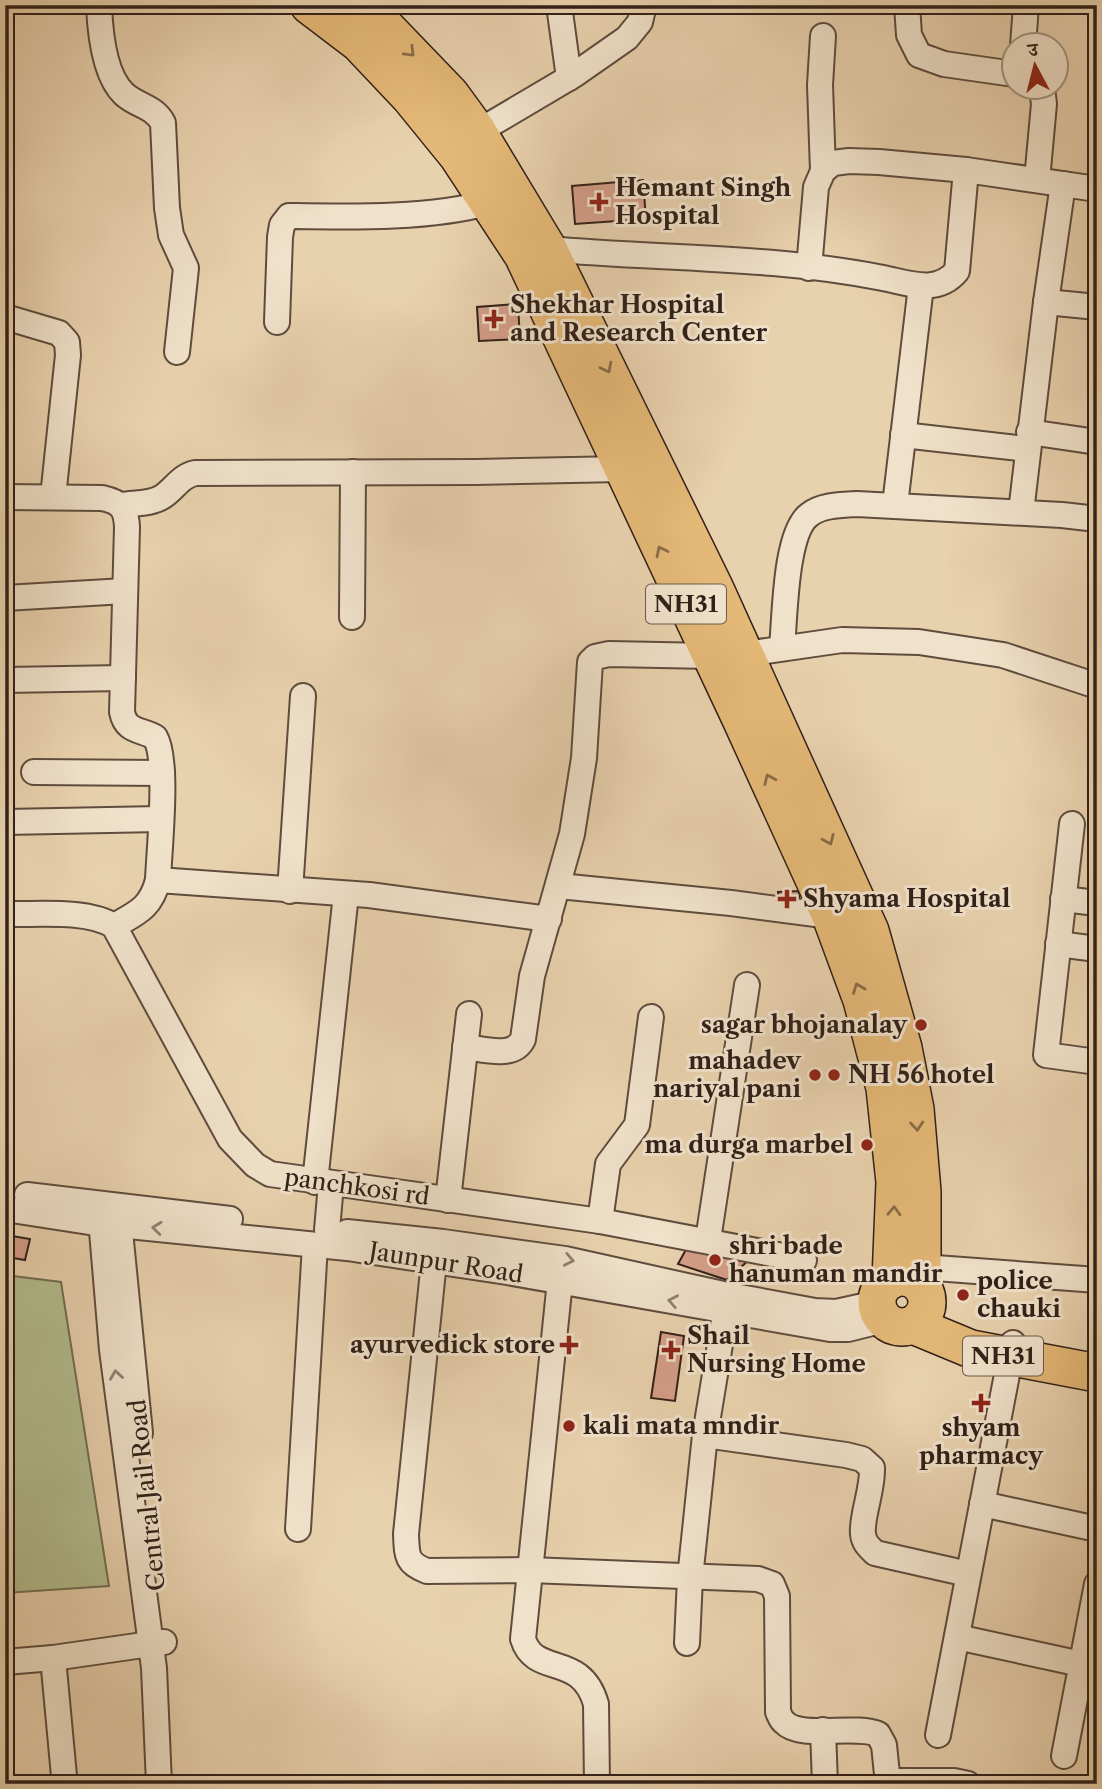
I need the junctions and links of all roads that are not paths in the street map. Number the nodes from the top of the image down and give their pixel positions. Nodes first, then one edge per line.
1 (99, 5) edge
2 (309, 5) edge
3 (360, 5) edge
4 (559, 5) edge
5 (644, 5) edge
6 (907, 5) edge
7 (1026, 5) edge
8 (1024, 32) edge
9 (822, 36) dead end
10 (1000, 72) edge
11 (569, 78) junction
12 (1044, 102) edge
13 (464, 139) junction
14 (966, 170) junction
15 (823, 171) junction
16 (1037, 180) junction
17 (1063, 184) junction
18 (1096, 185) edge
19 (490, 202) junction
20 (548, 249) junction
21 (809, 268) junction
22 (921, 286) junction
23 (1045, 302) junction
24 (1097, 307) edge
25 (5, 317) edge
26 (277, 322) dead end
27 (177, 352) dead end
28 (903, 435) junction
29 (1028, 441) junction
30 (1097, 442) edge
31 (622, 469) junction
32 (353, 472) junction
33 (52, 497) junction
34 (5, 498) edge
35 (122, 505) junction
36 (895, 505) junction
37 (1020, 512) junction
38 (1097, 519) edge
39 (125, 591) junction
40 (5, 598) edge
41 (352, 617) dead end
42 (782, 648) junction
43 (728, 655) junction
44 (123, 678) junction
45 (5, 680) edge
46 (1097, 686) edge
47 (303, 696) dead end
48 (34, 772) dead end
49 (162, 774) junction
50 (160, 820) junction
51 (5, 822) edge
52 (1072, 824) dead end
53 (158, 880) junction
54 (559, 887) junction
55 (290, 891) junction
56 (346, 894) junction
57 (1063, 899) junction
58 (1097, 903) edge
59 (5, 914) edge
60 (831, 916) junction
61 (549, 919) junction
62 (114, 926) junction
63 (1058, 944) junction
64 (1097, 949) edge
65 (747, 985) dead end
66 (469, 1014) dead end
67 (651, 1017) dead end
68 (465, 1047) junction
69 (1097, 1062) edge
70 (323, 1183) junction
71 (5, 1192) edge
72 (448, 1200) junction
73 (5, 1209) edge
74 (110, 1215) junction
75 (600, 1221) junction
76 (321, 1238) junction
77 (708, 1240) junction
78 (804, 1260) dead end
79 (434, 1261) junction
80 (1097, 1280) edge
81 (560, 1281) junction
82 (905, 1299) junction
83 (727, 1303) junction
84 (1012, 1350) junction
85 (1097, 1358) edge
86 (1097, 1373) edge
87 (705, 1435) junction
88 (982, 1504) junction
89 (298, 1529) dead end
90 (1097, 1529) edge
91 (530, 1570) junction
92 (968, 1574) junction
93 (690, 1578) junction
94 (1097, 1584) edge
95 (957, 1637) junction
96 (157, 1643) junction
97 (687, 1643) dead end
98 (53, 1658) junction
99 (5, 1662) edge
100 (1081, 1664) junction
101 (823, 1730) junction
102 (938, 1735) dead end
103 (1064, 1756) dead end
104 (888, 1783) edge
105 (61, 1784) edge
106 (159, 1784) edge
107 (174, 1784) edge
108 (597, 1784) edge
109 (825, 1784) edge
110 (968, 1784) edge

1 - 27 street
2 - 13 highway, NH31
3 -> 13 highway, NH31
4 - 11 street
5 - 11 street
6 - 10 street
7 - 8 street
9 - 15 street
11 - 13 street
12 - 16 street
13 - 19 highway, NH31
13 - 20 highway, NH31
14 - 15 street
14 - 16 street
14 - 22 street
15 - 21 street
16 - 17 street
17 - 18 street
17 - 23 street
19 - 26 street
19 - 31 highway, NH31
20 - 21 street
20 -> 43 highway, NH31
21 - 22 street
22 - 28 street
23 - 24 street
23 - 29 street
25 - 33 street
28 - 29 street
28 - 36 street
29 - 30 street
29 - 37 street
31 - 32 street
43 -> 31 highway, NH31
32 - 35 street
32 - 41 street
33 - 34 street
33 - 35 street
35 - 39 street
36 - 37 street
36 - 42 street
37 - 38 street
39 - 40 street
39 - 44 street
42 - 43 street
42 - 46 street
43 - 54 street
60 -> 43 highway, NH31
43 -> 82 highway, NH31
44 - 45 street
44 - 49 street
47 - 55 street
48 - 49 street
49 - 50 street
50 - 51 street
50 - 53 street
52 - 57 street
53 - 55 street
53 - 62 street
54 - 60 street
54 - 61 street
55 - 56 street
56 - 61 street
56 - 70 street
57 - 58 street
57 - 63 street
59 - 62 street
82 -> 60 highway, NH31
61 - 68 street
62 - 70 street, panchkosi rd
63 - 64 street
63 - 69 street
65 - 77 street
66 - 68 street
67 - 75 street
68 - 72 street
70 - 72 street, panchkosi rd
70 - 76 street
71 - 74 street, Jaunpur Road
72 - 75 street, panchkosi rd
73 - 74 street, Jaunpur Road
74 - 76 street, Jaunpur Road
74 - 96 street, Central Jail Road
75 - 77 street, panchkosi rd
76 - 79 street, Jaunpur Road
76 -> 83 street, Jaunpur Road
76 - 89 street
77 - 78 street, panchkosi rd
79 - 81 street, Jaunpur Road
79 - 91 street
80 - 82 street, Jaunpur Road
83 -> 81 street, Jaunpur Road
81 - 91 street
82 - 83 street, Jaunpur Road
82 - 84 highway, NH31
83 - 87 street
84 - 85 highway, NH31
84 - 86 highway, NH31
84 - 88 street
87 - 92 street
87 - 93 street
88 - 90 street
88 - 92 street
91 - 93 street
91 - 108 street
92 - 95 street
93 - 97 street
93 - 101 street
94 - 100 street
95 - 100 street
95 - 102 street
96 - 98 street
96 - 106 street
96 - 107 street, Central Jail Road
98 - 99 street
98 - 105 street
100 - 103 street
101 - 104 street
101 - 109 street
104 - 110 street

